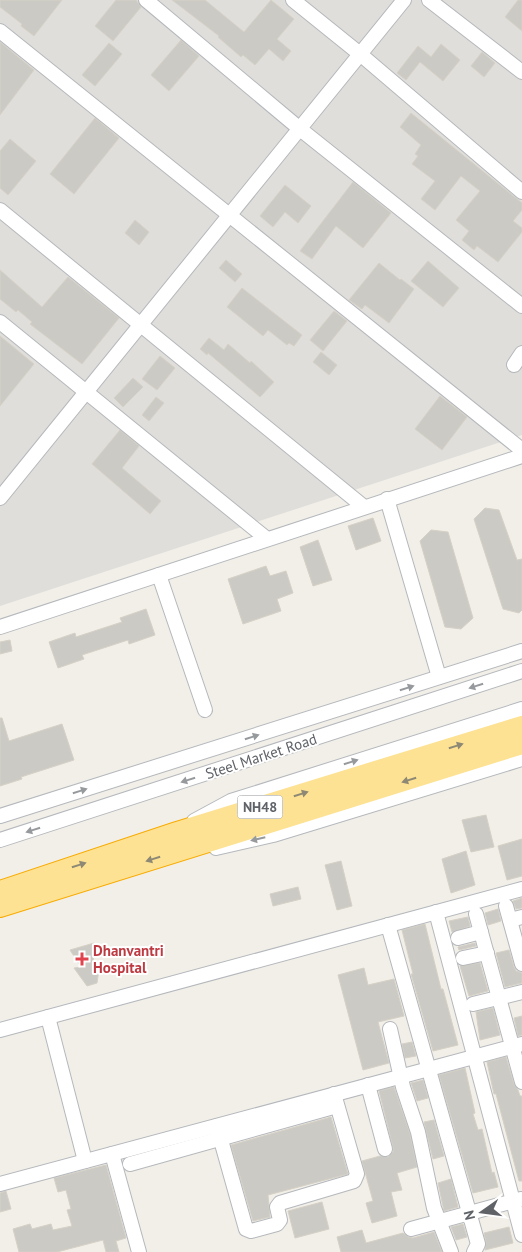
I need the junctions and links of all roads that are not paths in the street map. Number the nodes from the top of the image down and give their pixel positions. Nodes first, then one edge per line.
1 (146, 0) edge
2 (293, 0) edge
3 (404, 0) edge
4 (429, 0) edge
5 (0, 31) edge
6 (360, 54) junction
7 (522, 72) edge
8 (300, 129) junction
9 (522, 192) edge
10 (0, 210) edge
11 (229, 216) junction
12 (522, 306) edge
13 (0, 322) edge
14 (141, 325) junction
15 (86, 393) junction
16 (522, 450) edge
17 (522, 456) edge
18 (3, 489) edge
19 (387, 499) junction
20 (364, 507) junction
21 (267, 539) junction
22 (160, 574) junction
23 (0, 627) edge
24 (522, 651) edge
25 (522, 671) edge
26 (440, 677) junction
27 (522, 709) edge
28 (205, 710) dead end
29 (522, 726) edge
30 (522, 744) edge
31 (220, 747) junction
32 (522, 759) edge
33 (228, 767) junction
34 (0, 816) edge
35 (0, 840) edge
36 (178, 842) junction
37 (522, 889) edge
38 (0, 891) edge
39 (506, 906) dead end
40 (0, 907) edge
41 (436, 912) junction
42 (476, 914) dead end
43 (516, 918) edge
44 (388, 925) junction
45 (481, 932) junction
46 (458, 938) dead end
47 (519, 945) edge
48 (487, 953) junction
49 (463, 958) dead end
50 (522, 964) edge
51 (522, 992) edge
52 (499, 998) junction
53 (473, 1004) dead end
54 (48, 1017) junction
55 (390, 1029) dead end
56 (0, 1030) edge
57 (517, 1045) edge
58 (474, 1056) junction
59 (428, 1069) junction
60 (400, 1076) junction
61 (522, 1082) edge
62 (368, 1085) junction
63 (335, 1100) junction
64 (219, 1132) junction
65 (385, 1149) dead end
66 (112, 1154) junction
67 (85, 1161) junction
68 (130, 1164) dead end
69 (0, 1184) edge
70 (517, 1199) edge
71 (469, 1212) junction
72 (439, 1221) junction
73 (411, 1229) dead end
74 (522, 1235) edge
75 (139, 1252) edge
76 (452, 1252) edge
77 (474, 1252) edge

1 - 8 street
2 - 6 street
3 - 6 street
4 - 7 street
5 - 11 street
6 - 8 street
6 - 9 street
8 - 11 street
8 - 12 street
10 - 14 street
11 - 14 street
11 - 16 street
13 - 15 street
14 - 15 street
14 - 20 street
15 - 18 street
15 - 21 street
17 - 19 street
19 - 20 street
19 - 26 street
20 - 21 street
21 - 22 street
22 - 23 street
22 - 28 street
24 - 26 street, Steel Market Road
25 -> 33 street, Steel Market Road
31 -> 26 street, Steel Market Road
36 -> 27 street
36 -> 29 highway, NH48
30 -> 36 highway, NH48
31 - 33 street
34 -> 31 street, Steel Market Road
32 -> 36 street
33 -> 35 street, Steel Market Road
38 -> 36 highway, NH48
36 -> 40 highway, NH48
37 - 41 street
39 - 43 street
41 - 44 street
41 - 58 street
42 - 45 street
43 - 47 street
44 - 54 street
44 - 59 street
45 - 46 street
45 - 48 street
47 - 50 street
48 - 49 street
48 - 52 street
51 - 52 street
52 - 53 street
52 - 57 street
54 - 56 street
54 - 67 street
55 - 60 street
57 - 58 street
57 - 61 street
58 - 59 street
58 - 70 street
59 - 60 street
59 - 71 street
60 - 62 street
60 - 72 street
62 - 63 street
62 - 65 street
63 - 64 street
63 - 64 street
64 - 66 street
64 - 68 street
66 - 67 street
66 - 75 street
67 - 69 street
70 - 71 street
70 - 74 street
71 - 72 street
71 - 77 street
72 - 73 street
72 - 76 street

